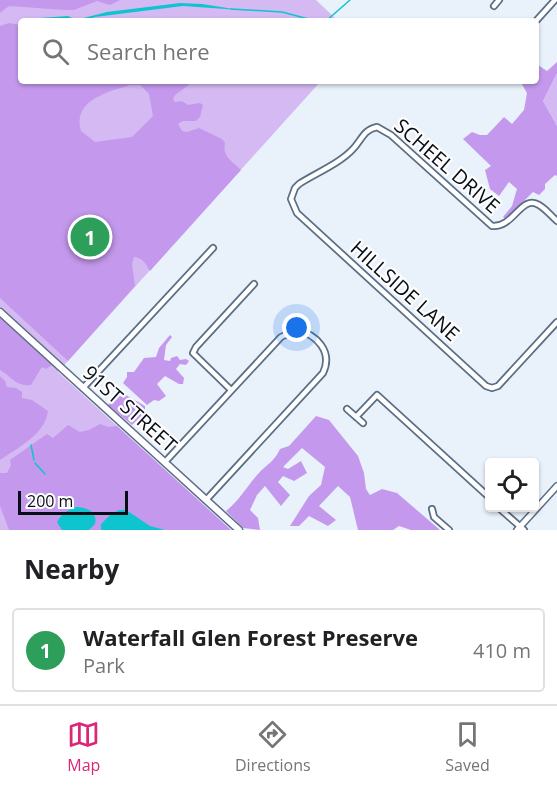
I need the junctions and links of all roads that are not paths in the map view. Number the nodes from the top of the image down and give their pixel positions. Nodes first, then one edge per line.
1 (499, 0) edge
2 (555, 0) edge
3 (494, 6) dead end
4 (539, 18) edge
5 (294, 209) joint
6 (557, 221) edge
7 (213, 248) dead end
8 (254, 284) dead end
9 (0, 312) edge
10 (557, 322) edge
11 (83, 388) junction
12 (231, 390) junction
13 (347, 409) dead end
14 (356, 417) junction
15 (363, 423) dead end
16 (165, 462) junction
17 (557, 486) edge
18 (485, 494) edge
19 (206, 500) junction
20 (432, 509) dead end
21 (504, 512) edge
22 (520, 529) edge
23 (239, 530) edge
24 (449, 530) edge

1 - 3 street
2 - 4 street
5 - 6 street, SCHEEL DRIVE
5 - 10 street, HILLSIDE LANE
7 - 11 street
8 - 12 street
9 - 11 main road, 91ST STREET
11 - 16 main road, 91ST STREET
12 - 16 street
12 - 19 street
13 - 14 street
14 - 15 street
14 - 18 street
16 - 19 main road, 91ST STREET
17 - 22 street
19 - 23 main road, 91ST STREET
20 - 24 street
21 - 22 street

